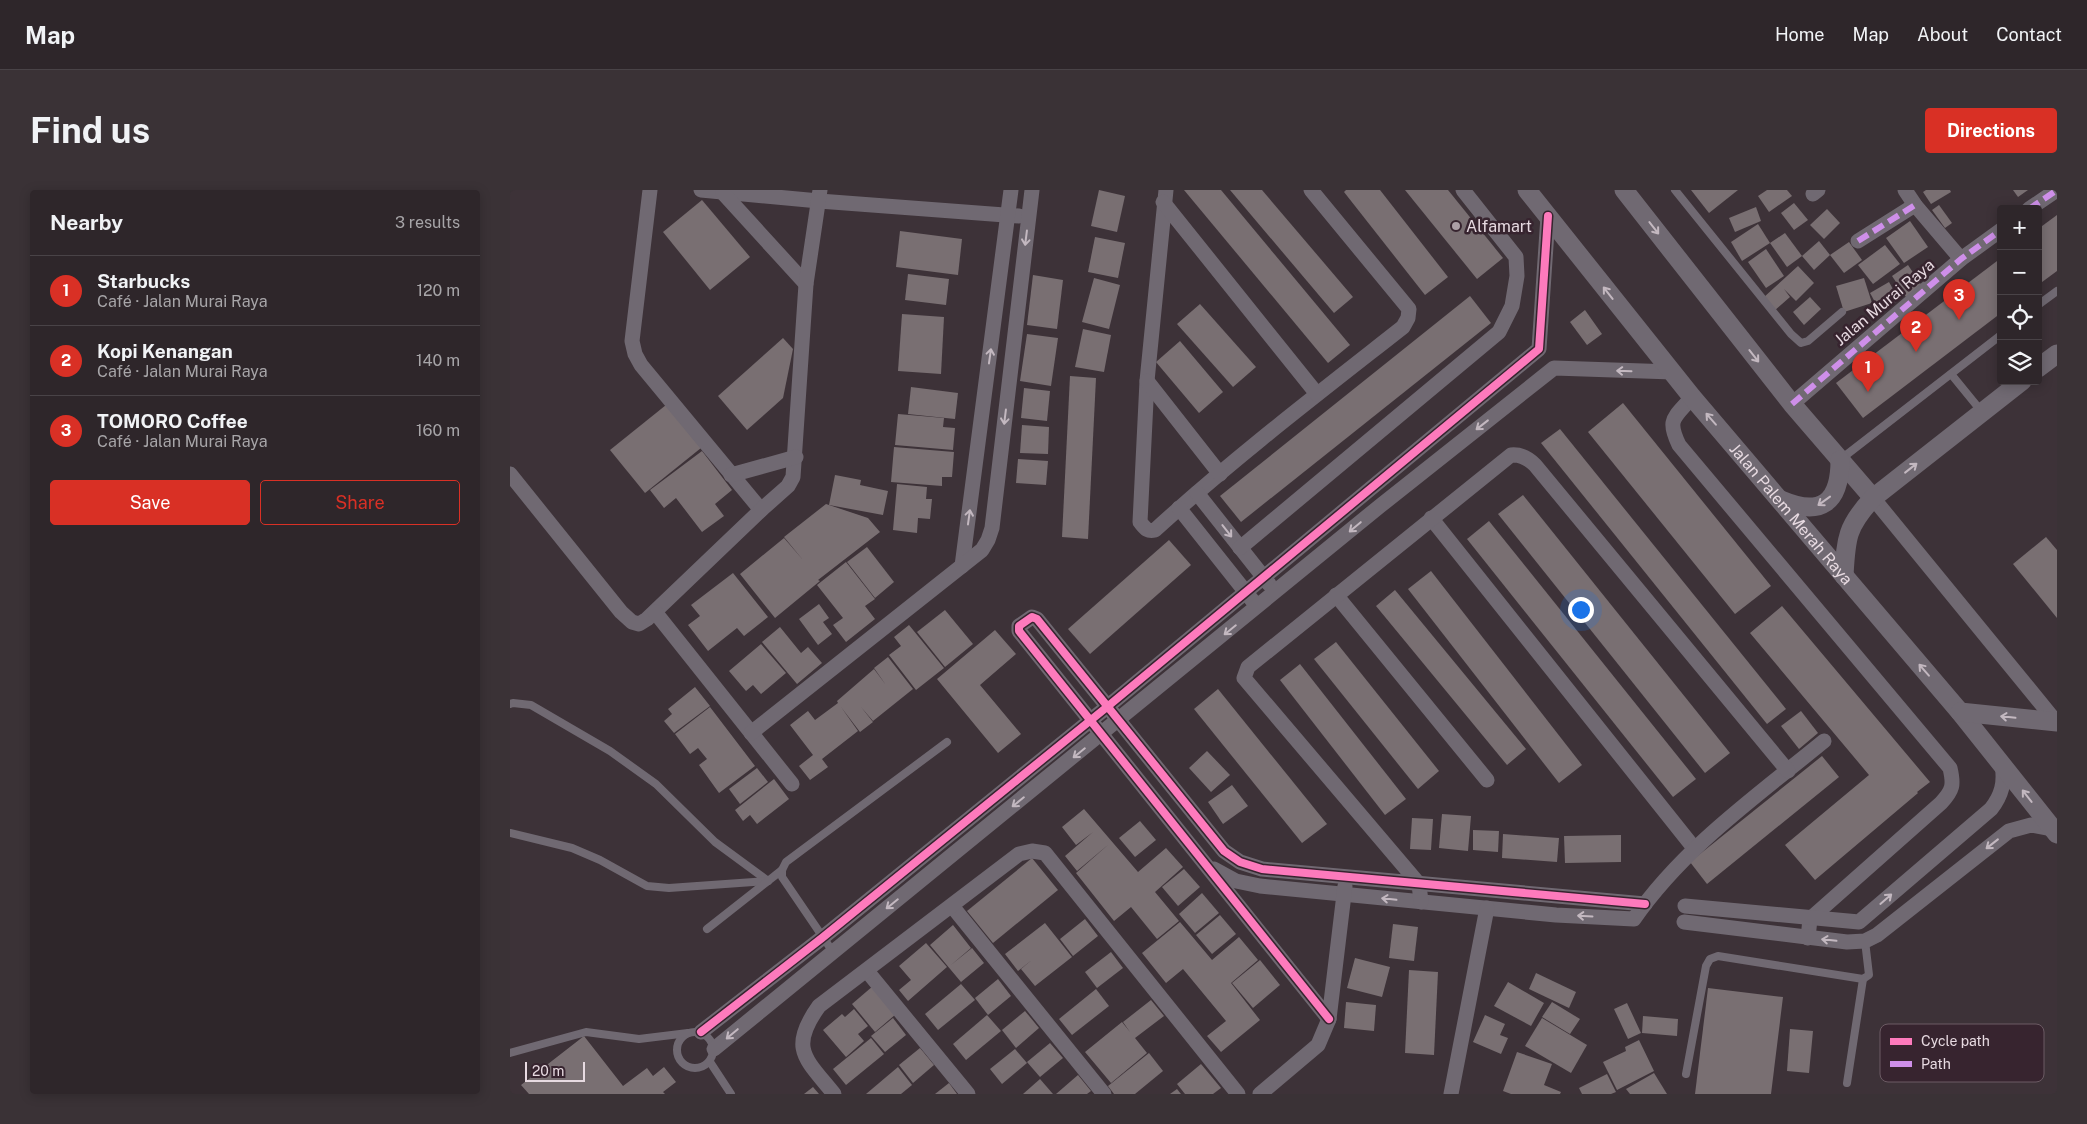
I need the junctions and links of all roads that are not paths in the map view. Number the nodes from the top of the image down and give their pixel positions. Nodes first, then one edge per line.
1 (650, 190) edge
2 (702, 190) edge
3 (1012, 190) edge
4 (1032, 190) edge
5 (1311, 190) edge
6 (1463, 190) edge
7 (1527, 190) edge
8 (1624, 190) edge
9 (1675, 190) edge
10 (1905, 190) edge
11 (2057, 190) edge
12 (723, 192) edge
13 (820, 196) edge
14 (1164, 196) edge
15 (1915, 205) junction
16 (2035, 205) edge
17 (1009, 215) junction
18 (1548, 216) junction
19 (1029, 217) junction
20 (1997, 233) edge
21 (1858, 241) dead end
22 (1961, 259) junction
23 (806, 284) junction
24 (2057, 291) edge
25 (2042, 302) edge
26 (1842, 312) dead end
27 (1997, 338) edge
28 (1539, 349) junction
29 (2057, 354) edge
30 (2042, 365) edge
31 (1554, 368) junction
32 (1673, 372) junction
33 (1951, 374) junction
34 (1147, 382) junction
35 (2017, 385) edge
36 (1317, 394) junction
37 (1692, 397) junction
38 (1792, 404) junction
39 (1982, 412) junction
40 (1448, 426) junction
41 (1461, 441) junction
42 (796, 457) junction
43 (1840, 460) junction
44 (510, 474) edge
45 (1220, 474) junction
46 (731, 475) junction
47 (1368, 492) junction
48 (1197, 493) junction
49 (1873, 498) junction
50 (1780, 499) junction
51 (1380, 506) junction
52 (1179, 508) junction
53 (761, 510) junction
54 (1431, 518) junction
55 (1240, 548) junction
56 (962, 566) junction
57 (1844, 576) junction
58 (1263, 577) junction
59 (1246, 592) junction
60 (1276, 593) junction
61 (1336, 595) junction
62 (1258, 607) junction
63 (655, 612) junction
64 (510, 704) edge
65 (1107, 707) junction
66 (1960, 712) junction
67 (1118, 720) junction
68 (1090, 721) junction
69 (2057, 723) edge
70 (751, 732) junction
71 (1101, 734) junction
72 (1824, 741) dead end
73 (947, 742) dead end
74 (2002, 764) junction
75 (1788, 771) junction
76 (1487, 780) dead end
77 (792, 784) dead end
78 (1177, 791) junction
79 (1160, 805) junction
80 (2055, 831) edge
81 (510, 833) edge
82 (1694, 848) junction
83 (1208, 866) junction
84 (782, 870) junction
85 (1345, 877) junction
86 (768, 881) junction
87 (1419, 884) junction
88 (1344, 894) junction
89 (1559, 896) junction
90 (1421, 902) junction
91 (1645, 904) junction
92 (952, 906) junction
93 (1685, 906) dead end
94 (1487, 908) junction
95 (1556, 915) junction
96 (1810, 919) junction
97 (1684, 922) dead end
98 (707, 929) dead end
99 (822, 938) junction
100 (1808, 938) junction
101 (1866, 942) junction
102 (833, 952) junction
103 (866, 971) junction
104 (1863, 979) junction
105 (1329, 1019) junction
106 (695, 1032) junction
107 (510, 1053) edge
108 (712, 1056) junction
109 (1686, 1074) dead end
110 (1847, 1083) dead end
111 (731, 1094) edge
112 (834, 1094) edge
113 (968, 1094) edge
114 (1104, 1094) edge
115 (1238, 1094) edge
116 (1260, 1094) edge
117 (1451, 1094) edge

1 - 46 street
2 - 12 street
3 - 17 street
4 - 19 street
5 - 36 street
6 - 55 street
7 - 18 street, Jalan Palem Merah Raya
8 -> 38 street
9 - 26 lane
10 - 15 street
11 - 16 street
12 - 13 street
12 - 23 street
13 - 17 street
13 - 23 street
14 - 34 street
14 - 36 street
15 - 21 street
15 - 22 street
17 - 19 street
56 -> 17 street
18 - 28 street
32 -> 18 street, Jalan Palem Merah Raya
19 -> 56 street
20 - 22 street, Jalan Murai Raya
22 - 38 street, Jalan Murai Raya
23 - 42 street
24 - 25 lane
27 - 33 lane
28 - 31 street
28 - 40 street
29 - 30 street
32 -> 31 street
31 -> 41 street
32 - 37 street, Jalan Palem Merah Raya
33 - 39 lane
33 - 43 lane
34 - 45 street
34 - 52 street
35 - 39 street
36 - 45 street
50 -> 37 street, Jalan Palem Merah Raya
37 - 96 street
38 - 43 street
49 -> 39 street
40 - 41 street
40 - 47 street
41 - 51 street
42 - 46 street
42 - 53 street
43 - 49 street
43 -> 50 street
44 - 63 street
45 - 48 street
46 - 53 street
47 - 51 street
47 - 58 street
48 - 52 street
48 -> 55 street
49 - 57 street
49 - 69 street
50 - 57 street, Jalan Palem Merah Raya
51 -> 60 street
52 - 59 street
53 - 63 street
54 - 61 street
54 - 75 street
54 - 82 street
55 - 58 street
56 - 70 street
66 -> 57 street, Jalan Palem Merah Raya
58 - 59 street
58 - 60 street
59 - 62 street
59 - 65 street
60 - 62 street
61 - 76 street
61 - 87 street
62 -> 67 street
63 - 70 street
64 - 86 lane
65 - 67 street
65 - 68 street
65 - 68 street
69 -> 66 street
66 - 74 street, Jalan Palem Merah Raya
67 - 71 street
67 - 78 street
68 - 71 street
68 - 99 street
70 - 77 street
71 - 79 street
71 -> 102 street
72 - 75 street
73 - 84 lane
80 -> 74 street, Jalan Palem Merah Raya
96 -> 74 street
75 - 82 street
78 - 79 street
78 - 85 street
79 - 83 street
80 -> 101 street
81 - 86 lane
82 - 91 street
83 - 88 street
83 - 105 street
84 - 86 lane
84 - 99 lane
85 - 87 street
85 - 88 street
86 - 98 lane
87 - 89 street
87 - 90 street
90 -> 88 street
88 - 105 street
89 - 91 street
89 - 95 street
90 - 94 street
91 -> 95 street
92 - 103 street
92 - 114 street
92 - 115 street
93 - 96 street
94 - 95 street
94 - 117 street
96 - 100 street
97 - 100 street
99 - 102 lane
99 - 106 street
101 -> 100 street
101 - 104 lane
102 -> 108 street
103 - 112 street
103 - 113 street
104 - 109 lane
104 - 110 lane
105 - 116 street
106 - 107 lane
106 - 108 lane
106 - 108 lane
108 - 111 lane

